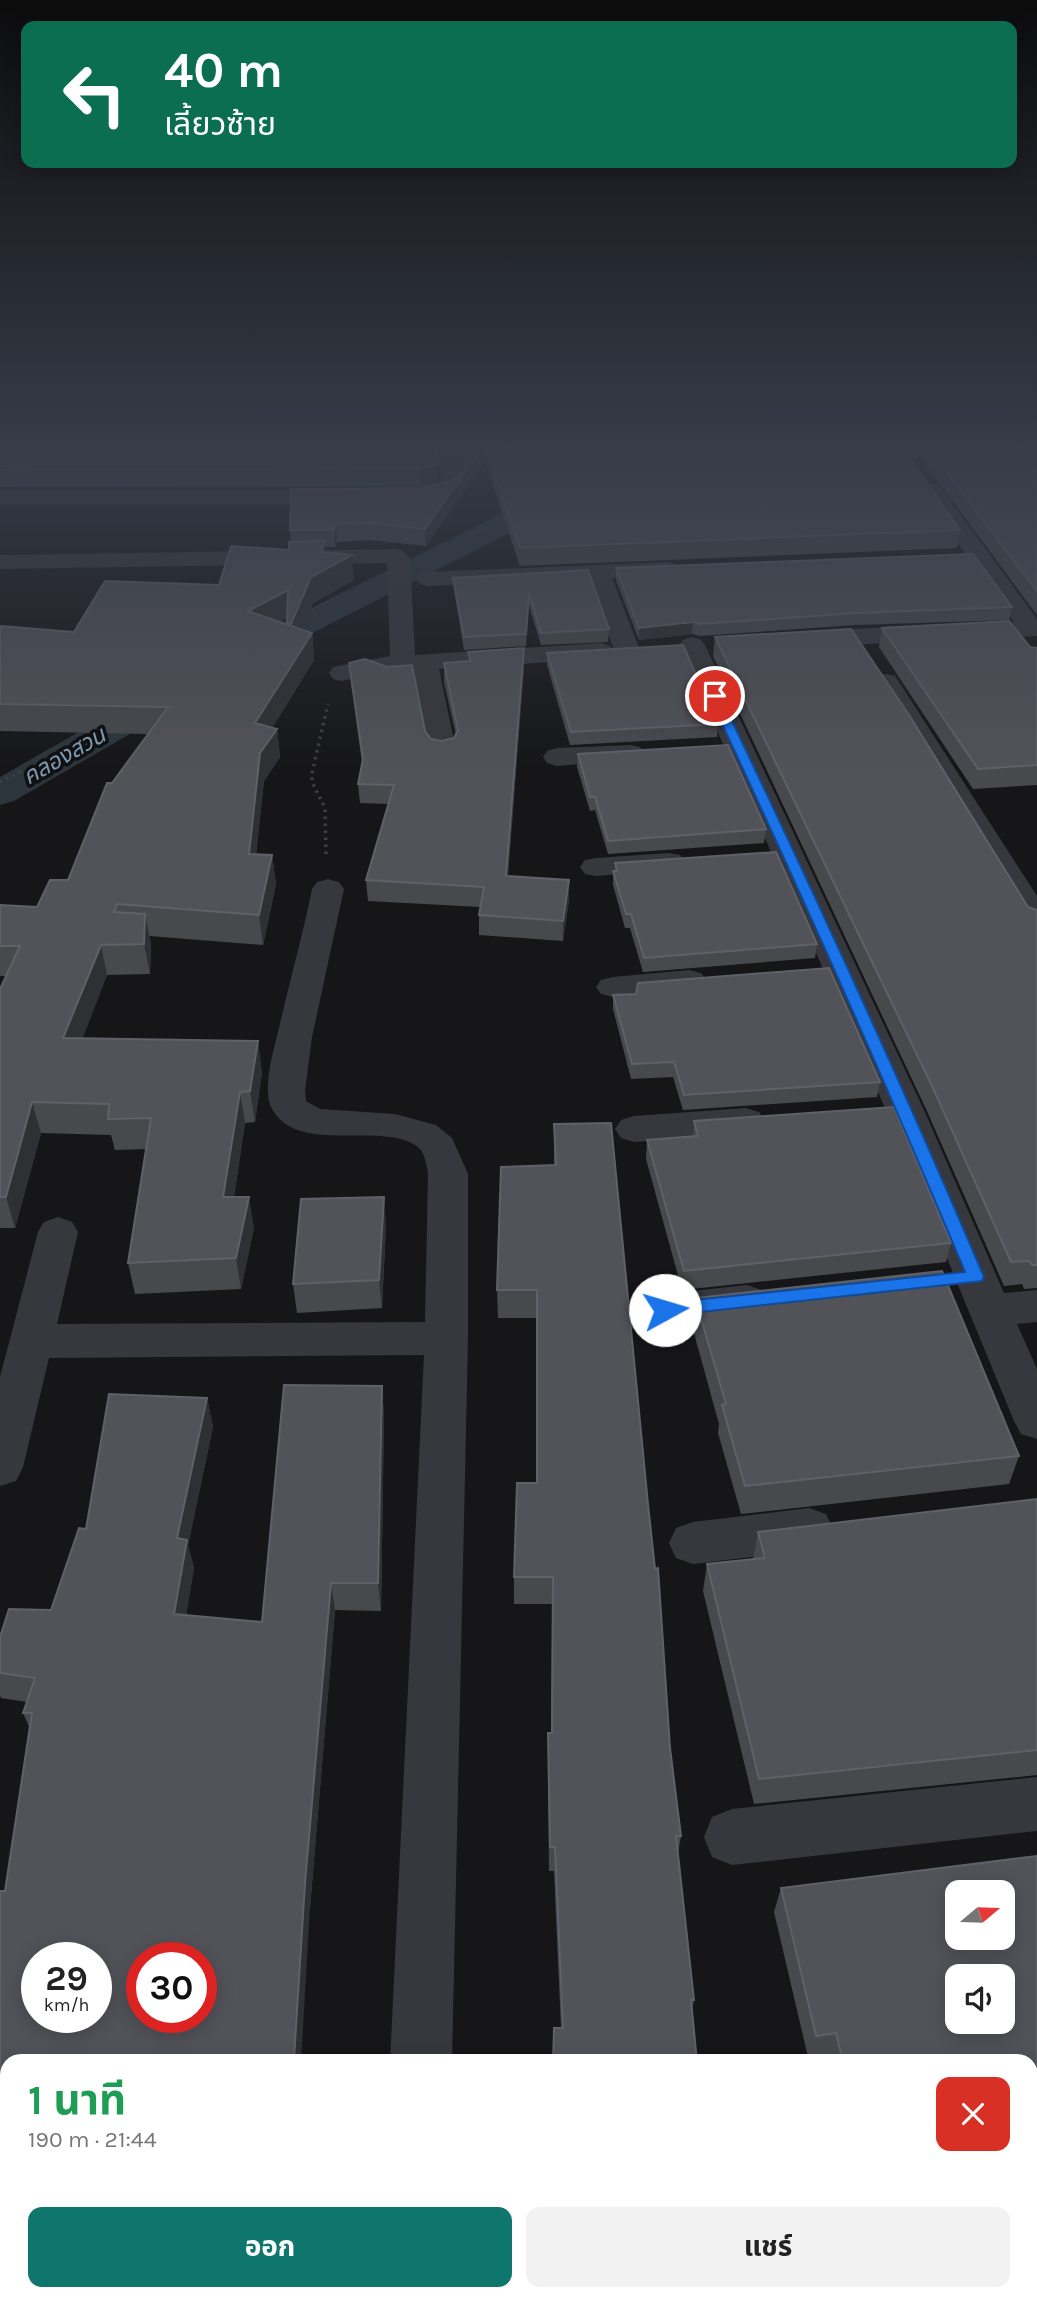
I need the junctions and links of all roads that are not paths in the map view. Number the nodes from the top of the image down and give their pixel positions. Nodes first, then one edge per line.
1 (360, 555) edge
2 (380, 555) edge
3 (977, 556) joint
4 (950, 558) edge
5 (0, 562) edge
6 (695, 568) edge
7 (598, 572) junction
8 (428, 579) dead end
9 (1027, 634) edge
10 (855, 636) junction
11 (774, 641) edge
12 (626, 650) junction
13 (414, 663) junction
14 (342, 673) road end
15 (442, 750) edge
16 (654, 751) edge
17 (557, 757) dead end
18 (693, 860) edge
19 (596, 867) dead end
20 (328, 889) road end
21 (1037, 921) edge
22 (841, 968) junction
23 (801, 971) edge
24 (720, 978) edge
25 (613, 987) dead end
26 (905, 1110) junction
27 (864, 1113) edge
28 (783, 1118) edge
29 (634, 1129) dead end
30 (58, 1232) dead end
31 (935, 1281) edge
32 (982, 1294) junction
33 (786, 1297) edge
34 (1037, 1306) edge
35 (665, 1310) dead end
36 (446, 1338) junction
37 (29, 1342) junction
38 (1037, 1421) edge
39 (0, 1467) edge
40 (844, 1525) edge
41 (693, 1543) dead end
42 (1037, 1804) edge
43 (732, 1837) dead end
44 (421, 2054) edge

1 - 5 street
2 - 13 street
3 - 4 street
3 - 9 street
6 - 7 street
7 - 8 street
7 - 12 street
9 - 10 street
10 - 11 street
10 - 21 street
12 - 13 street
12 - 22 street
13 - 14 street
13 - 15 street
16 - 17 street
18 - 19 street
20 - 36 street
22 - 23 street
22 - 26 street
24 - 25 street
26 - 27 street
26 - 32 street
28 - 29 street
30 - 37 street
31 - 32 street
32 - 34 street
32 - 38 street
33 - 35 street
36 - 37 street
36 - 44 street
37 - 39 street
40 - 41 street
42 - 43 street

